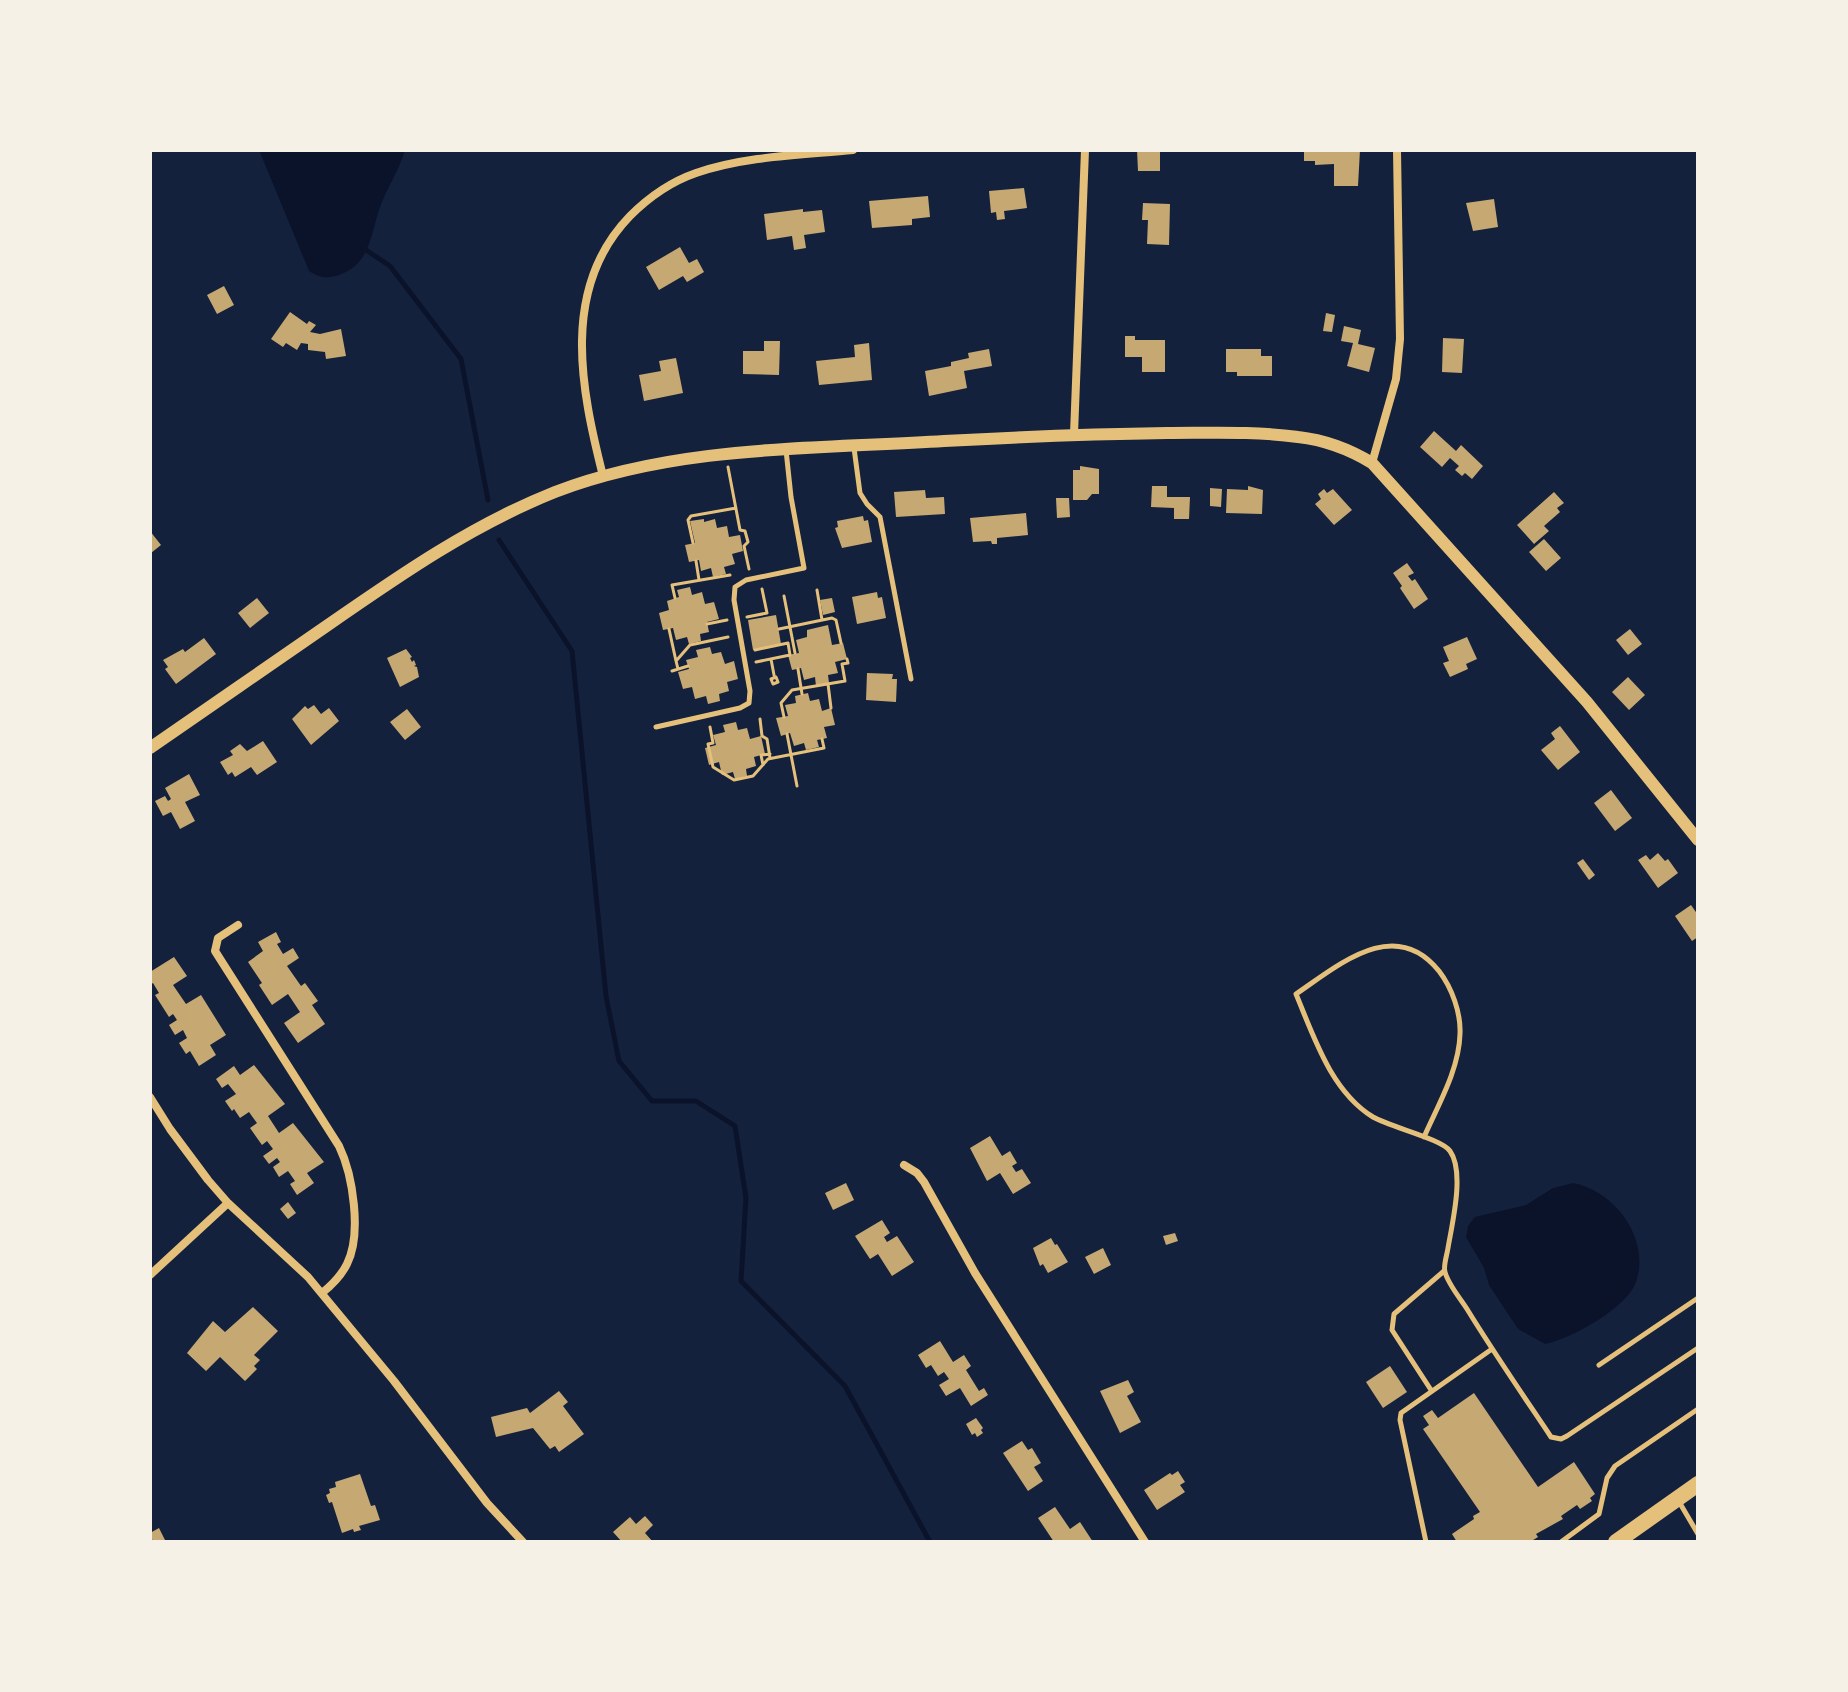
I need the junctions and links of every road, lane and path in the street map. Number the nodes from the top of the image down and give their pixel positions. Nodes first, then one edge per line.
1 (853, 150) edge
2 (1085, 150) edge
3 (1397, 150) edge
4 (766, 154) edge
5 (1074, 434) junction
6 (854, 446) junction
7 (786, 450) junction
8 (725, 455) junction
9 (1372, 463) junction
10 (603, 476) junction
11 (736, 508) junction
12 (693, 543) dead end
13 (696, 561) dead end
14 (737, 574) dead end
15 (760, 577) junction
16 (751, 579) junction
17 (699, 581) junction
18 (817, 590) dead end
19 (784, 596) dead end
20 (675, 598) dead end
21 (737, 618) junction
22 (822, 620) junction
23 (707, 624) dead end
24 (790, 627) junction
25 (747, 628) dead end
26 (669, 629) dead end
27 (779, 629) dead end
28 (740, 635) junction
29 (841, 643) dead end
30 (792, 650) junction
31 (751, 651) dead end
32 (771, 659) junction
33 (847, 659) dead end
34 (676, 661) junction
35 (753, 663) dead end
36 (688, 666) dead end
37 (678, 669) junction
38 (798, 669) dead end
39 (672, 671) dead end
40 (774, 677) dead end
41 (911, 679) dead end
42 (828, 684) junction
43 (802, 692) junction
44 (831, 708) dead end
45 (707, 716) junction
46 (784, 717) dead end
47 (760, 719) dead end
48 (656, 727) dead end
49 (787, 734) dead end
50 (822, 739) dead end
51 (150, 748) edge
52 (791, 754) junction
53 (770, 756) junction
54 (763, 765) junction
55 (797, 786) dead end
56 (1698, 840) edge
57 (238, 925) dead end
58 (150, 1097) edge
59 (1424, 1137) junction
60 (904, 1165) dead end
61 (228, 1203) junction
62 (1444, 1271) junction
63 (150, 1275) edge
64 (322, 1293) junction
65 (1698, 1298) edge
66 (1698, 1348) edge
67 (1492, 1349) junction
68 (1599, 1365) dead end
69 (1432, 1390) junction
70 (1698, 1409) edge
71 (1698, 1484) edge
72 (1677, 1499) junction
73 (1698, 1534) edge
74 (523, 1542) edge
75 (1145, 1542) edge
76 (1426, 1542) edge
77 (1561, 1542) edge
78 (1616, 1542) edge

1 - 4 street
2 - 5 street
3 - 9 street
4 - 10 street
5 - 6 street
5 - 9 street
6 - 7 street
6 - 41 lane
7 - 8 street
7 - 15 lane
8 - 10 street
8 - 11 path
9 - 56 street
10 - 51 street
11 - 12 path
11 - 16 path
13 - 17 path
14 - 17 path
15 - 16 lane
15 - 25 path
16 - 21 lane
17 - 20 path
18 - 22 path
19 - 24 path
21 - 23 path
21 - 28 lane
22 - 24 path
22 - 29 path
24 - 27 path
24 - 30 path
26 - 34 path
28 - 34 path
28 - 45 lane
30 - 31 path
30 - 32 path
32 - 35 path
32 - 40 path
33 - 42 path
34 - 37 path
36 - 37 path
37 - 39 path
38 - 43 path
42 - 43 path
42 - 44 path
43 - 46 path
45 - 48 lane
45 - 54 path
47 - 53 path
49 - 52 path
50 - 52 path
52 - 53 path
52 - 55 path
53 - 54 path
53 - 54 path
57 - 64 street
58 - 61 street
59 - 59 lane
59 - 62 lane
60 - 75 street
61 - 63 street
61 - 64 street
62 - 67 lane
62 - 69 lane
64 - 74 street
65 - 68 lane
66 - 67 lane
67 - 69 lane
69 - 76 lane
70 - 77 lane
71 - 72 main road
72 - 73 lane
72 - 78 main road

